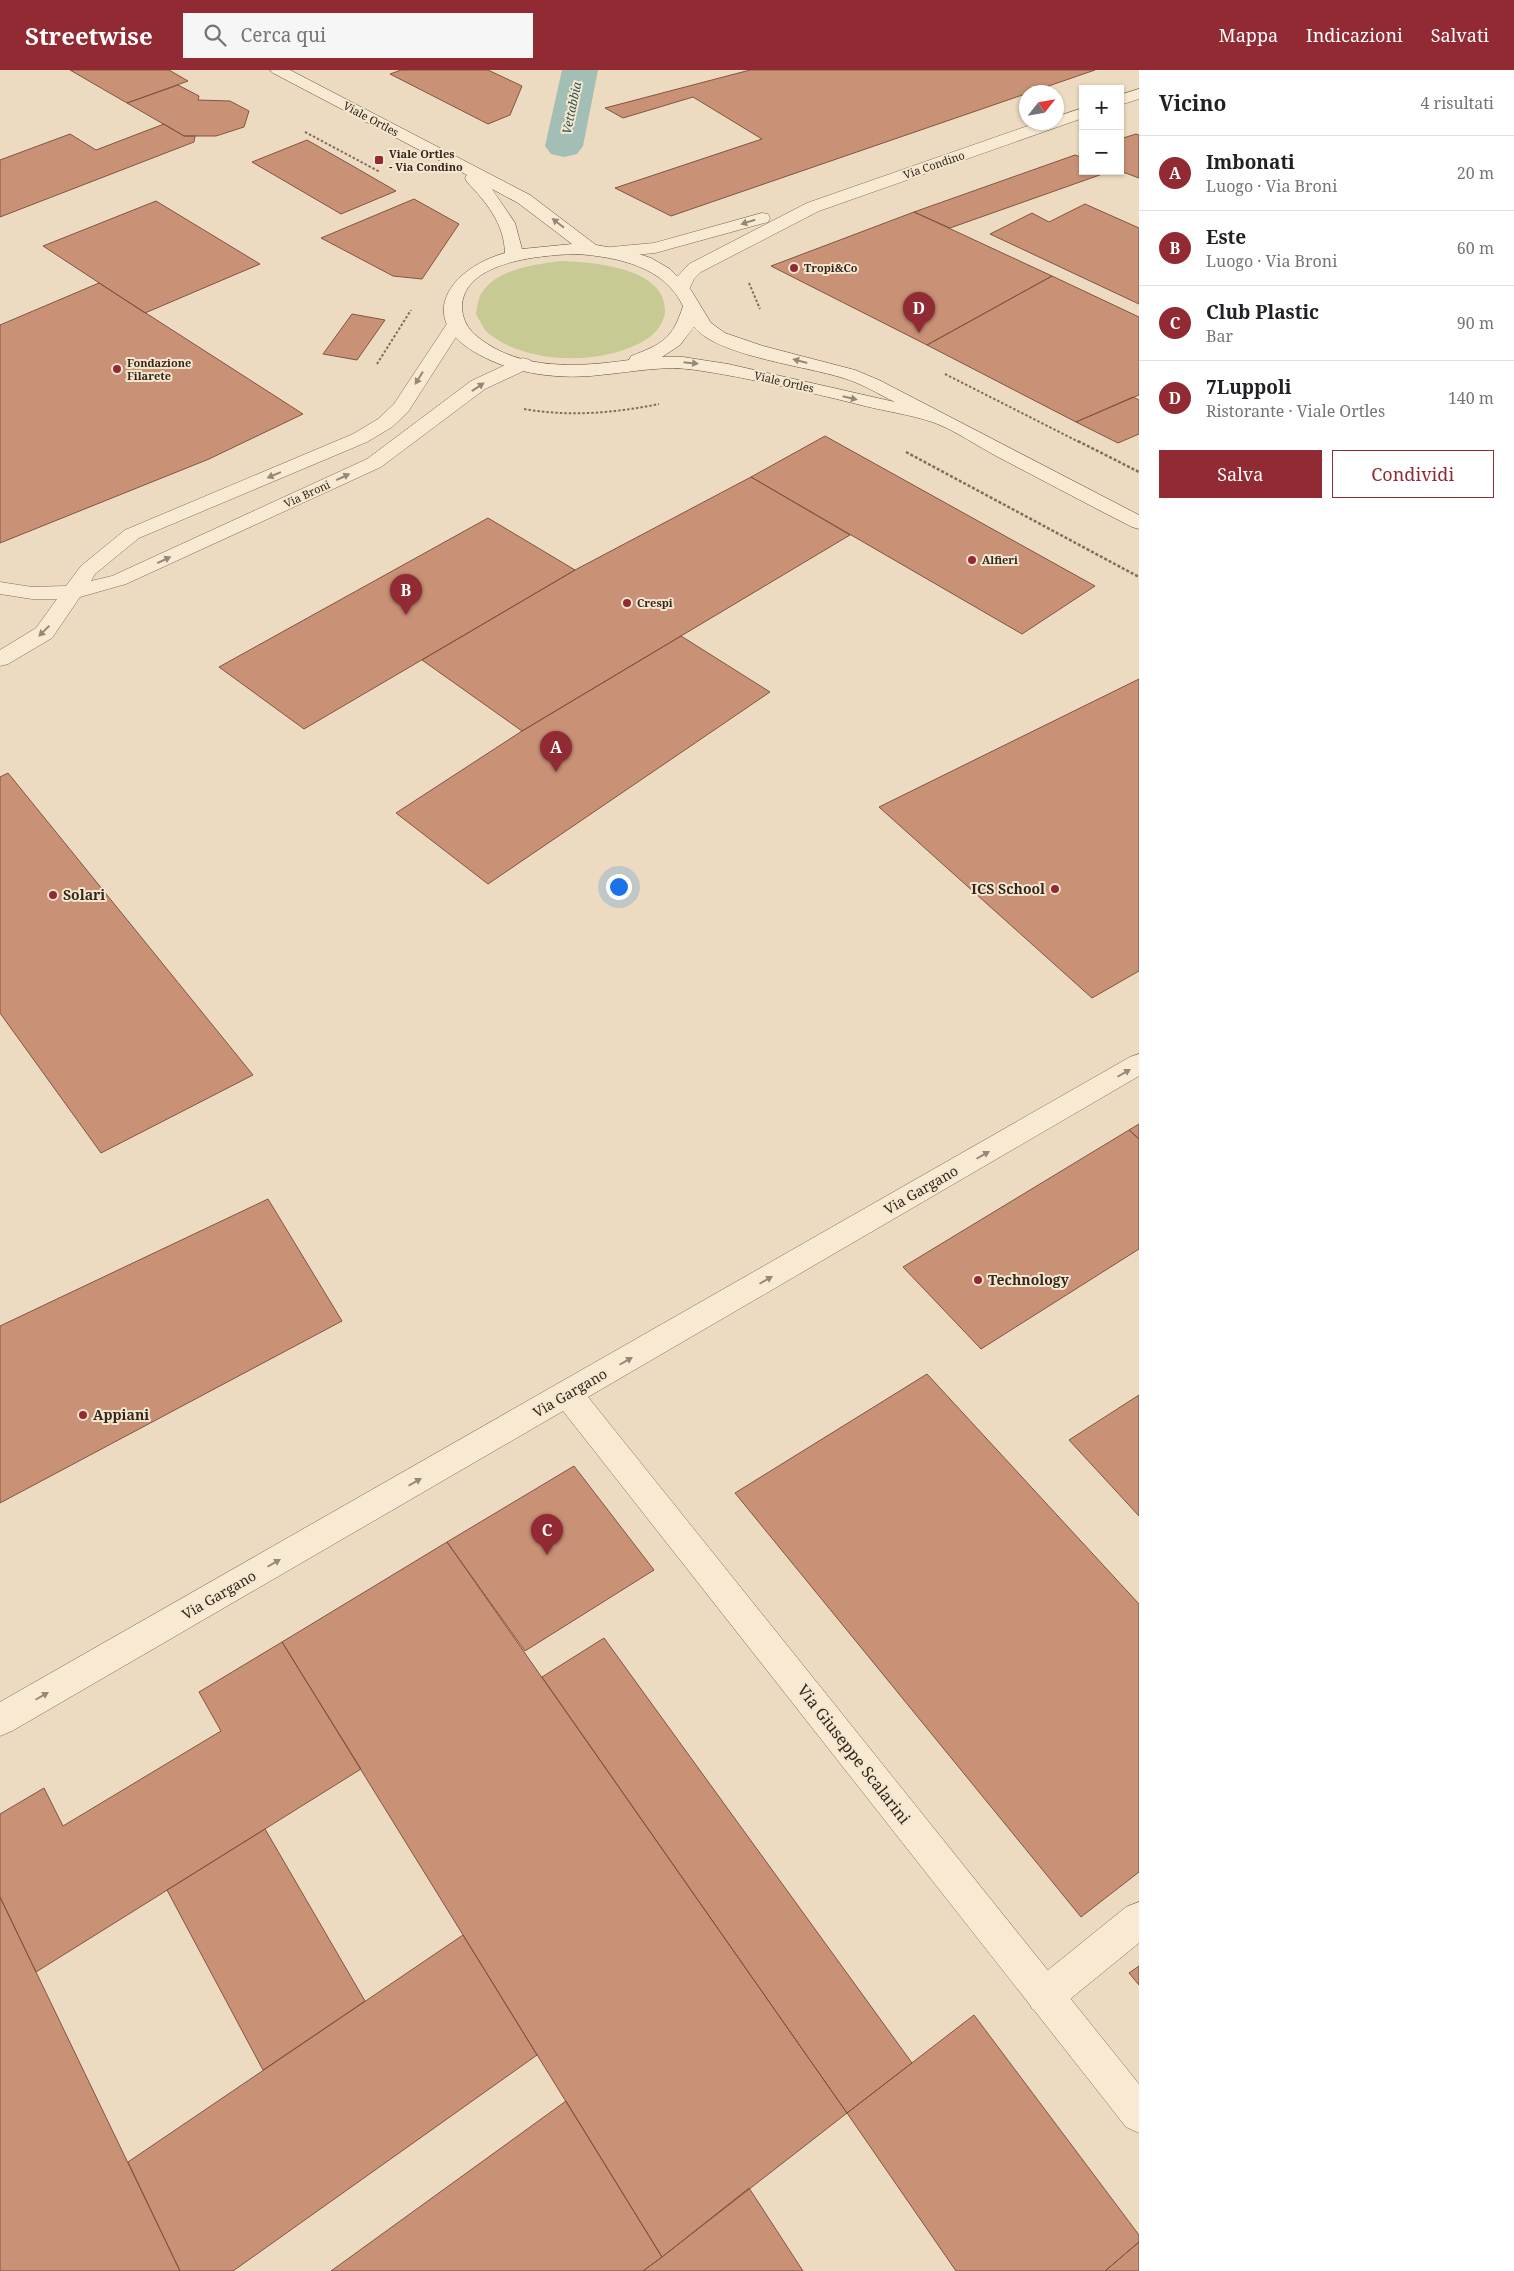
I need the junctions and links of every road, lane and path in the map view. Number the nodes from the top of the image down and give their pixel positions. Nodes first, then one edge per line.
1 (278, 70) edge
2 (1139, 94) edge
3 (1124, 99) edge
4 (1079, 114) edge
5 (1064, 119) edge
6 (1033, 130) edge
7 (305, 132) dead end
8 (464, 168) junction
9 (380, 172) dead end
10 (813, 207) junction
11 (590, 249) junction
12 (611, 252) junction
13 (514, 256) junction
14 (746, 278) dead end
15 (682, 288) junction
16 (691, 307) junction
17 (762, 313) dead end
18 (456, 323) junction
19 (523, 364) junction
20 (625, 365) junction
21 (942, 419) junction
22 (904, 450) dead end
23 (1139, 523) edge
24 (1139, 577) edge
25 (0, 588) edge
26 (73, 592) junction
27 (0, 659) edge
28 (1139, 1064) edge
29 (568, 1394) junction
30 (0, 1720) edge
31 (1139, 1920) edge
32 (1045, 1996) junction
33 (1139, 2114) edge

1 - 8 street, Viale Ortles
2 - 3 street
4 - 5 street, Via Condino
6 - 10 street, Via Condino
7 - 9 path
11 -> 8 street, Viale Ortles
8 - 13 street, Viale Ortles
10 -> 12 street, Via Condino
10 - 15 street, Via Condino
11 - 12 street, Viale Ortles
11 - 13 street, Viale Ortles
12 - 15 street, Viale Ortles
13 - 18 street, Viale Ortles
14 - 17 path
15 - 16 street, Viale Ortles
16 - 20 street, Viale Ortles
21 -> 16 street, Viale Ortles
18 - 19 street, Viale Ortles
18 -> 26 street
19 - 20 street, Viale Ortles
26 -> 19 street, Via Broni
20 -> 21 street, Viale Ortles
21 - 23 street, Viale Ortles
22 - 24 path
25 - 26 street, Via Broni
26 -> 27 street
29 -> 28 street, Via Gargano
30 -> 29 street, Via Gargano
29 - 32 street, Via Giuseppe Scalarini
31 - 32 street
32 - 33 street, Via Giuseppe Scalarini

